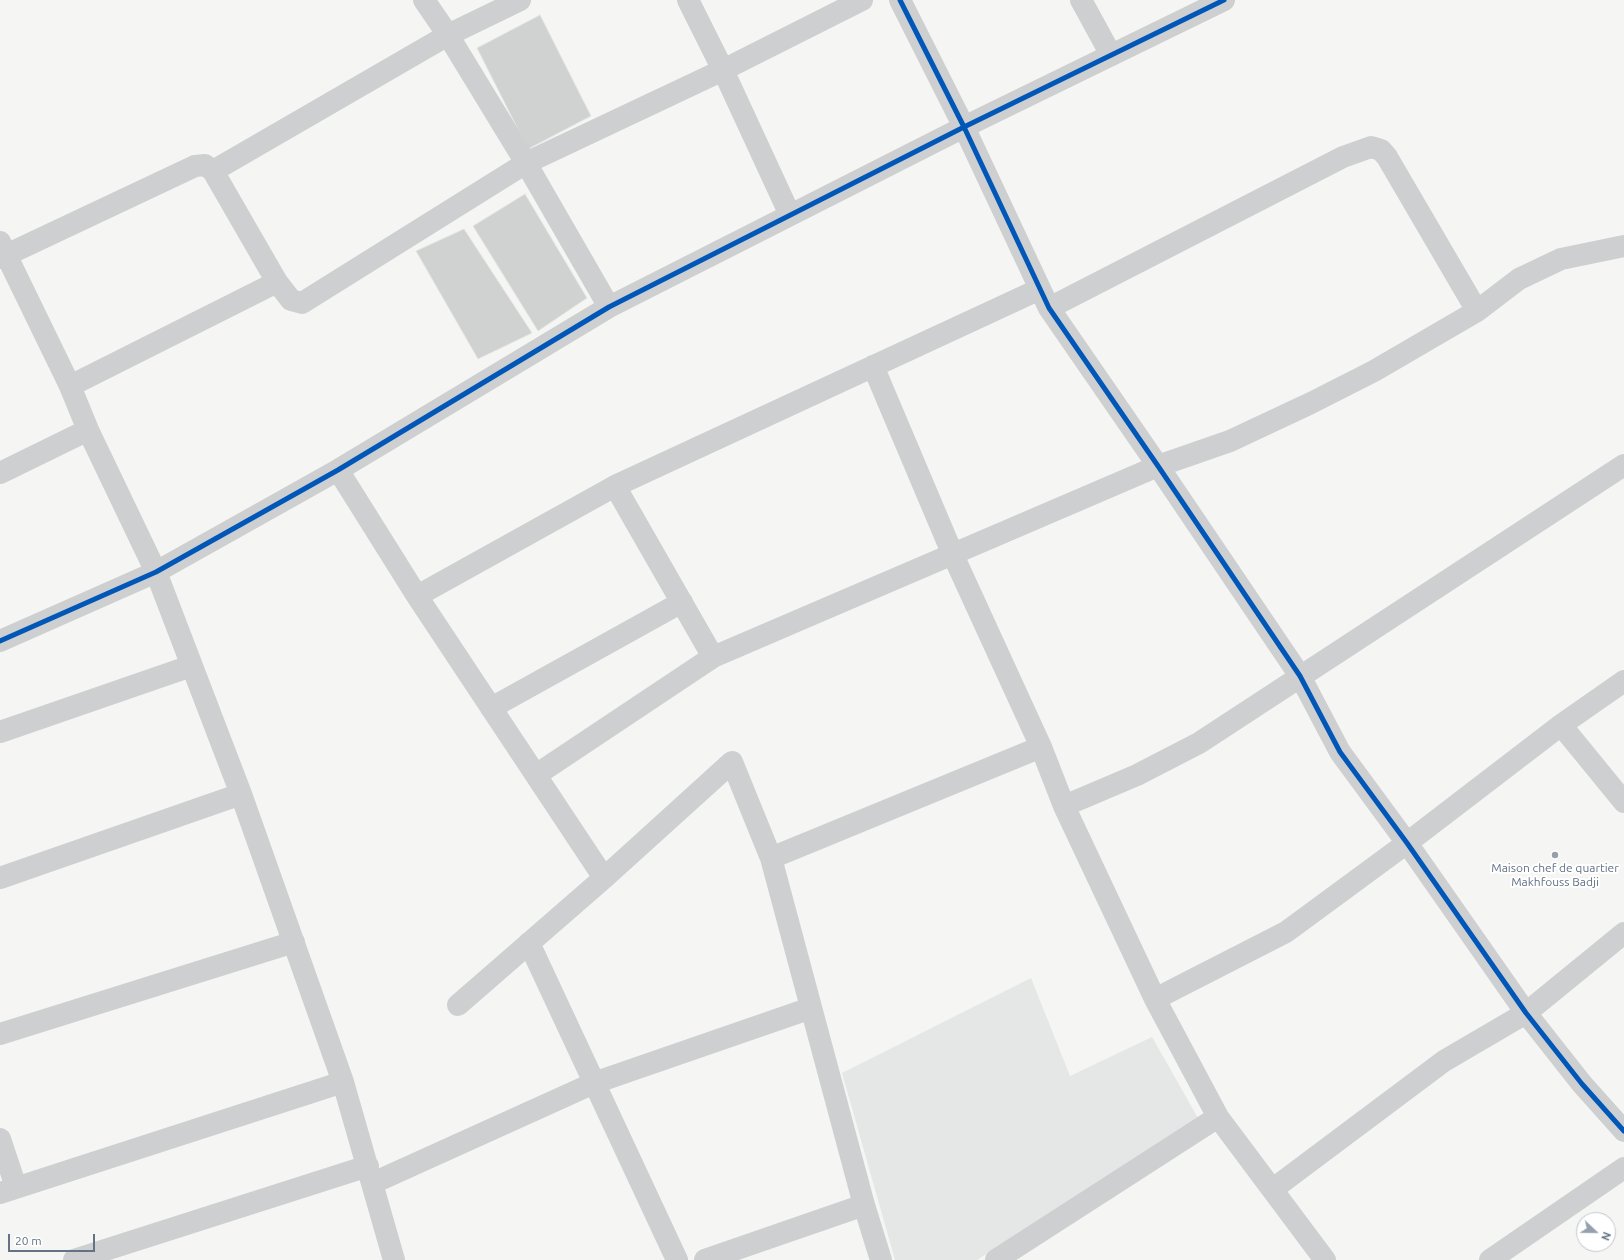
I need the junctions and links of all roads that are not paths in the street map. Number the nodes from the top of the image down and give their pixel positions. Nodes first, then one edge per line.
1 (424, 0) edge
2 (520, 0) edge
3 (688, 0) edge
4 (862, 0) edge
5 (900, 0) edge
6 (1081, 0) edge
7 (1224, 0) edge
8 (448, 35) junction
9 (1111, 55) junction
10 (723, 70) junction
11 (964, 127) junction
12 (526, 163) junction
13 (213, 171) junction
14 (790, 215) junction
15 (1624, 246) edge
16 (2, 251) edge
17 (277, 282) junction
18 (1044, 299) junction
19 (609, 307) junction
20 (1477, 311) junction
21 (873, 366) junction
22 (70, 386) junction
23 (88, 430) junction
24 (1624, 465) edge
25 (1158, 466) junction
26 (338, 470) junction
27 (0, 473) edge
28 (616, 486) junction
29 (953, 555) junction
30 (156, 572) junction
31 (417, 596) junction
32 (682, 602) junction
33 (0, 641) edge
34 (713, 657) junction
35 (192, 666) junction
36 (1300, 676) junction
37 (1624, 680) edge
38 (491, 708) junction
39 (1561, 726) junction
40 (0, 732) edge
41 (1041, 747) junction
42 (536, 775) junction
43 (241, 794) junction
44 (1624, 802) edge
45 (1064, 806) junction
46 (1407, 843) junction
47 (771, 858) junction
48 (0, 878) edge
49 (604, 878) junction
50 (1624, 933) edge
51 (294, 942) junction
52 (530, 943) junction
53 (1155, 999) junction
54 (458, 1005) dead end
55 (811, 1008) junction
56 (1526, 1013) junction
57 (0, 1034) edge
58 (343, 1082) junction
59 (594, 1083) junction
60 (1218, 1117) junction
61 (1624, 1131) edge
62 (0, 1139) edge
63 (1624, 1168) edge
64 (371, 1174) junction
65 (1272, 1189) junction
66 (8, 1190) edge
67 (864, 1205) junction
68 (124, 1252) edge
69 (74, 1260) edge
70 (394, 1260) edge
71 (677, 1260) edge
72 (704, 1260) edge
73 (881, 1260) edge
74 (996, 1260) edge
75 (1325, 1260) edge
76 (1490, 1260) edge

1 - 8 street
2 - 8 street
3 - 10 street
4 - 10 street
5 - 11 street
6 - 9 street
7 - 9 street
8 - 12 street
8 - 13 street
9 - 11 street
10 - 12 street
10 - 14 street
11 - 14 street
11 - 18 street
12 - 17 street
12 - 19 street
13 - 16 street
13 - 17 street
14 - 19 street
15 - 20 street
16 - 22 street
17 - 22 street
18 - 20 street
18 - 21 street
18 - 25 street
19 - 26 street
20 - 25 street
21 - 28 street
21 - 29 street
22 - 23 street
23 - 27 street
23 - 30 street
24 - 36 street
25 - 29 street
25 - 36 street
26 - 30 street
26 - 31 street
28 - 31 street
28 - 32 street
29 - 34 street
29 - 41 street
30 - 33 street
30 - 35 street
31 - 38 street
32 - 34 street
32 - 38 street
34 - 42 street
35 - 40 street
35 - 43 street
36 - 45 street
36 - 46 street
37 - 39 street
38 - 42 street
39 - 44 street
39 - 46 street
41 - 45 street
41 - 47 street
42 - 49 street
43 - 48 street
43 - 51 street
45 - 53 street
46 - 53 street
46 - 56 street
47 - 49 street
47 - 55 street
49 - 52 street
50 - 56 street
51 - 57 street
51 - 58 street
52 - 54 street
52 - 59 street
53 - 60 street
55 - 59 street
55 - 67 street
56 - 61 street
56 - 65 street
58 - 64 street
58 - 66 street
59 - 64 street
59 - 71 street
60 - 65 street
60 - 74 street
62 - 66 street
63 - 76 street
64 - 68 street
64 - 70 street
65 - 75 street
67 - 72 street
67 - 73 street
68 - 69 street

